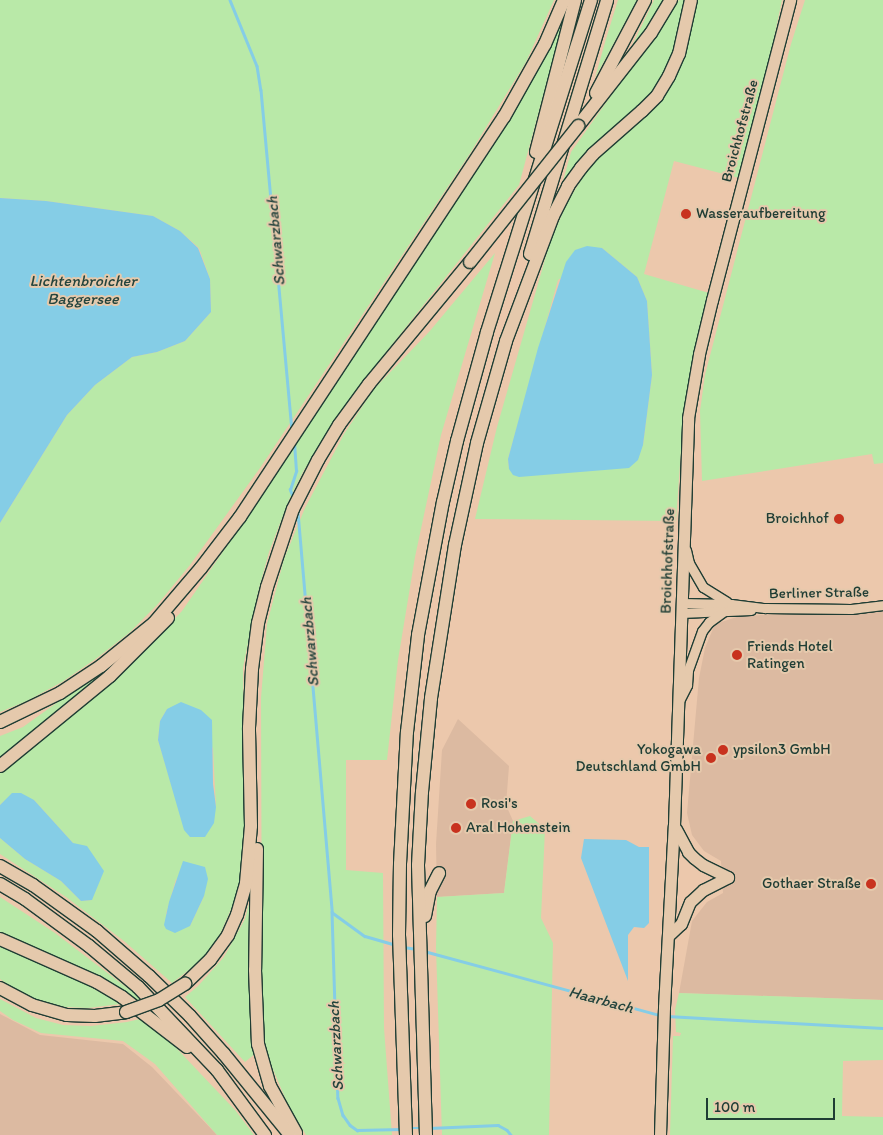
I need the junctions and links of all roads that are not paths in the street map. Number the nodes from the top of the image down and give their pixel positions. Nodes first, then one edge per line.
1 (564, 0) edge
2 (575, 0) edge
3 (591, 0) edge
4 (607, 0) edge
5 (645, 0) edge
6 (671, 0) edge
7 (691, 0) edge
8 (790, 0) edge
9 (578, 126) junction
10 (524, 218) junction
11 (506, 341) junction
12 (684, 542) junction
13 (202, 568) junction
14 (732, 604) junction
15 (883, 605) edge
16 (681, 608) junction
17 (756, 608) junction
18 (723, 612) junction
19 (679, 701) junction
20 (0, 722) edge
21 (0, 766) edge
22 (674, 825) junction
23 (251, 826) junction
24 (0, 866) edge
25 (439, 873) dead end
26 (0, 884) edge
27 (422, 935) junction
28 (670, 935) junction
29 (0, 939) edge
30 (0, 988) edge
31 (217, 1070) junction
32 (265, 1135) edge
33 (290, 1135) edge
34 (297, 1135) edge
35 (406, 1135) edge
36 (426, 1135) edge
37 (660, 1135) edge

1 - 13 highway
2 - 10 highway
3 - 10 highway
4 - 11 highway
5 - 9 highway
6 - 9 highway
7 - 11 highway
8 - 12 main road, Broichhofstraße
9 - 23 highway, bridge
10 - 35 highway
11 - 27 highway
12 - 14 street
12 - 16 main road, Broichhofstraße
13 - 20 highway
13 - 21 highway
14 - 16 street, Berliner Straße
14 - 17 street, Berliner Straße
15 - 17 street, Berliner Straße
16 - 18 street, Berliner Straße
16 - 19 main road, Broichhofstraße
17 - 18 street, Berliner Straße
18 - 19 street
19 - 22 main road, Broichhofstraße
22 - 28 main road, Broichhofstraße
22 - 28 main road
23 - 30 highway, bridge
23 - 34 highway
24 - 33 highway
25 - 27 highway
26 - 31 highway
27 - 36 highway
28 - 37 main road, Broichhofstraße
29 - 31 highway
31 - 32 highway

